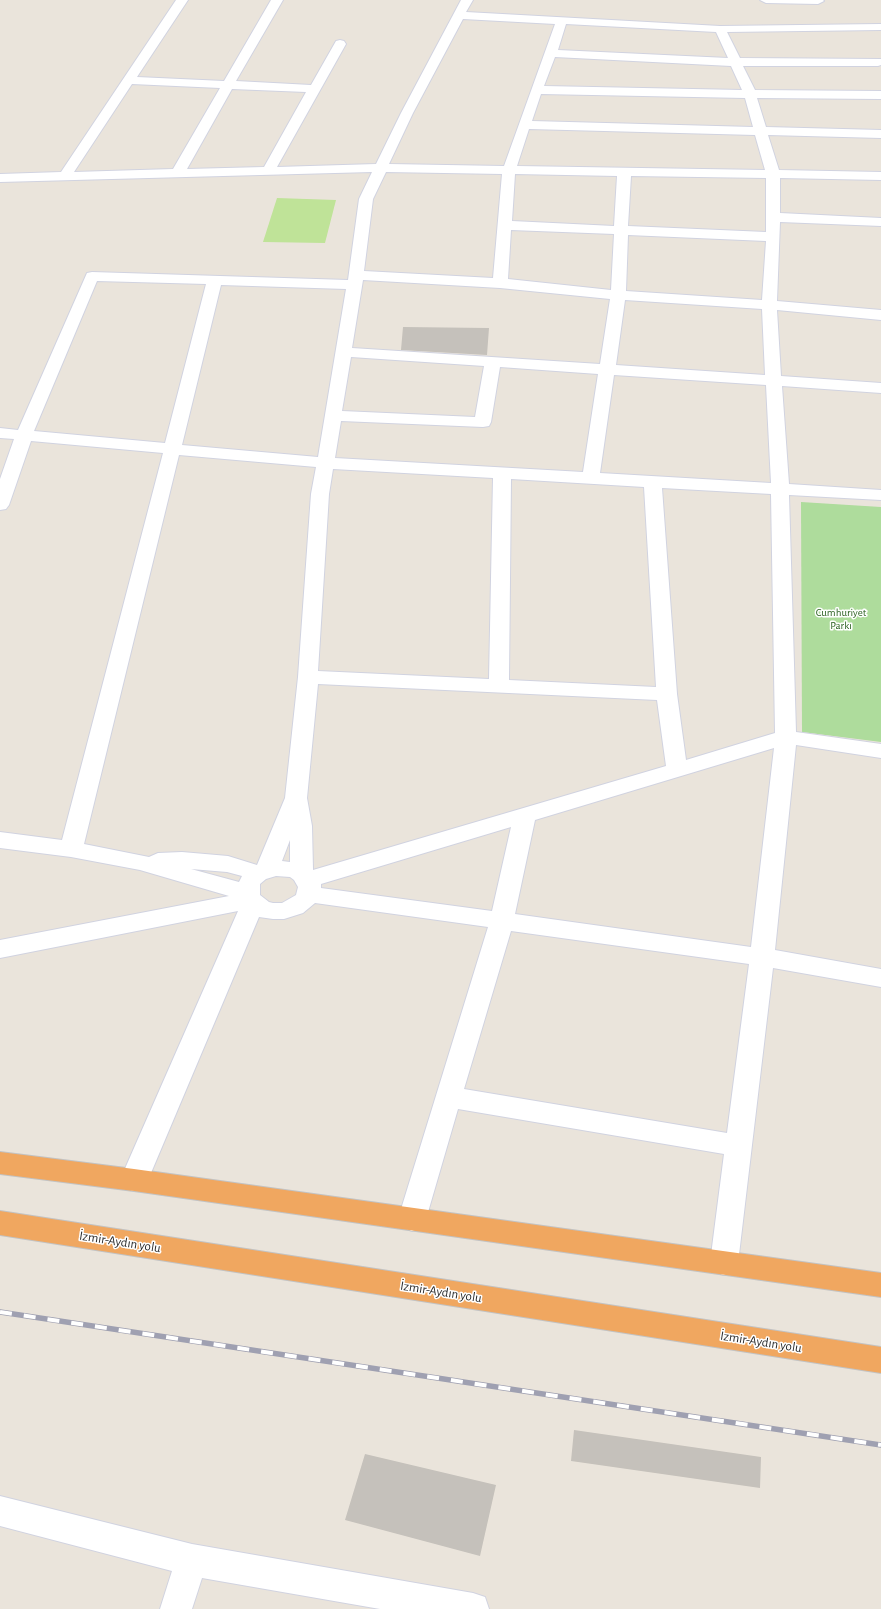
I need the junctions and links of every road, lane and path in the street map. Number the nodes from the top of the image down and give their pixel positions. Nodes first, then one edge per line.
1 (182, 0) edge
2 (276, 0) edge
3 (467, 0) edge
4 (766, 0) edge
5 (818, 0) edge
6 (459, 15) junction
7 (562, 20) junction
8 (881, 27) edge
9 (837, 28) junction
10 (862, 28) junction
11 (720, 29) junction
12 (340, 44) dead end
13 (551, 53) junction
14 (734, 62) junction
15 (879, 64) edge
16 (129, 80) junction
17 (228, 85) junction
18 (315, 89) junction
19 (536, 90) junction
20 (750, 94) junction
21 (881, 95) edge
22 (524, 125) junction
23 (761, 131) junction
24 (881, 134) edge
25 (381, 168) junction
26 (509, 170) junction
27 (268, 171) junction
28 (624, 171) junction
29 (773, 173) junction
30 (177, 174) junction
31 (65, 176) junction
32 (881, 176) edge
33 (0, 178) edge
34 (773, 217) junction
35 (881, 222) edge
36 (505, 225) junction
37 (620, 230) junction
38 (773, 237) junction
39 (215, 280) junction
40 (355, 280) junction
41 (500, 283) junction
42 (618, 294) junction
43 (769, 305) junction
44 (881, 315) edge
45 (344, 352) junction
46 (493, 362) junction
47 (608, 370) junction
48 (774, 381) junction
49 (881, 388) edge
50 (333, 416) junction
51 (0, 433) edge
52 (24, 435) junction
53 (173, 449) junction
54 (325, 463) junction
55 (502, 473) junction
56 (591, 478) junction
57 (652, 481) junction
58 (780, 489) junction
59 (881, 495) edge
60 (0, 505) edge
61 (308, 677) junction
62 (499, 685) junction
63 (667, 694) junction
64 (786, 737) junction
65 (881, 751) edge
66 (677, 769) junction
67 (296, 798) junction
68 (525, 815) junction
69 (0, 840) edge
70 (71, 849) junction
71 (141, 862) junction
72 (262, 871) junction
73 (306, 882) junction
74 (250, 899) junction
75 (502, 921) junction
76 (0, 949) edge
77 (762, 957) junction
78 (881, 978) edge
79 (449, 1096) junction
80 (739, 1146) junction
81 (0, 1163) edge
82 (134, 1180) junction
83 (412, 1218) junction
84 (0, 1223) edge
85 (724, 1263) junction
86 (881, 1285) edge
87 (881, 1360) edge
88 (0, 1511) edge
89 (192, 1560) junction
90 (176, 1609) edge
91 (473, 1609) edge

1 - 16 street
2 - 17 street
3 - 6 street
4 - 5 street
5 - 9 street
6 - 7 street
6 - 25 street
7 - 11 street
7 - 13 street
8 - 10 street
9 - 10 street
9 - 11 street
10 - 15 street
11 - 14 street
12 - 18 street
13 - 14 street
13 - 19 street
14 - 15 street
14 - 20 street
16 - 17 street
16 - 31 street
17 - 18 street
17 - 30 street
18 - 27 street
19 - 20 street
19 - 22 street
20 - 21 street
20 - 23 street
22 - 23 street
22 - 26 street
23 - 24 street
23 - 29 street
25 - 26 street
25 - 27 street
25 - 40 street
26 - 28 street
26 - 36 street
27 - 30 street
28 - 29 street
28 - 37 street
29 - 32 street
29 - 34 street
30 - 31 street
31 - 33 street
34 - 35 street
34 - 38 street
36 - 37 street
36 - 41 street
37 - 38 street
37 - 42 street
38 - 43 street
39 - 40 street
39 - 52 street
39 - 53 street
40 - 41 street
40 - 45 street
41 - 42 street
42 - 43 street
42 - 47 street
43 - 44 street
43 - 48 street
45 - 46 street
45 - 50 street
46 - 47 street
46 - 50 street
47 - 48 street
47 - 56 street
48 - 49 street
48 - 58 street
50 - 54 street
51 - 52 street
52 - 53 street
52 - 60 street
53 - 54 street
53 - 70 street
54 - 55 street
54 - 61 street
55 - 56 street
55 - 62 street
56 - 57 street
57 - 58 street
57 - 63 street
58 - 59 street
58 - 64 street
61 - 62 street
61 - 67 street
62 - 63 street
63 - 66 street
64 - 65 street
64 - 66 street
64 - 77 street
66 - 68 street
67 - 72 street
67 - 73 street
68 - 73 street
68 - 75 street
69 - 70 street
70 - 71 street
71 - 72 street
71 - 74 street
72 - 73 street
72 - 74 street
73 - 74 street
73 - 75 street
74 - 76 street
74 - 82 street
75 - 77 street
75 - 79 street
77 - 78 street
77 - 80 street
79 - 80 street
79 - 83 street
80 - 85 street
81 - 82 highway
82 - 83 highway
83 - 85 highway
84 - 87 highway, İzmir-Aydın yolu
85 - 86 highway
88 - 89 street
89 - 90 street
89 - 91 street

